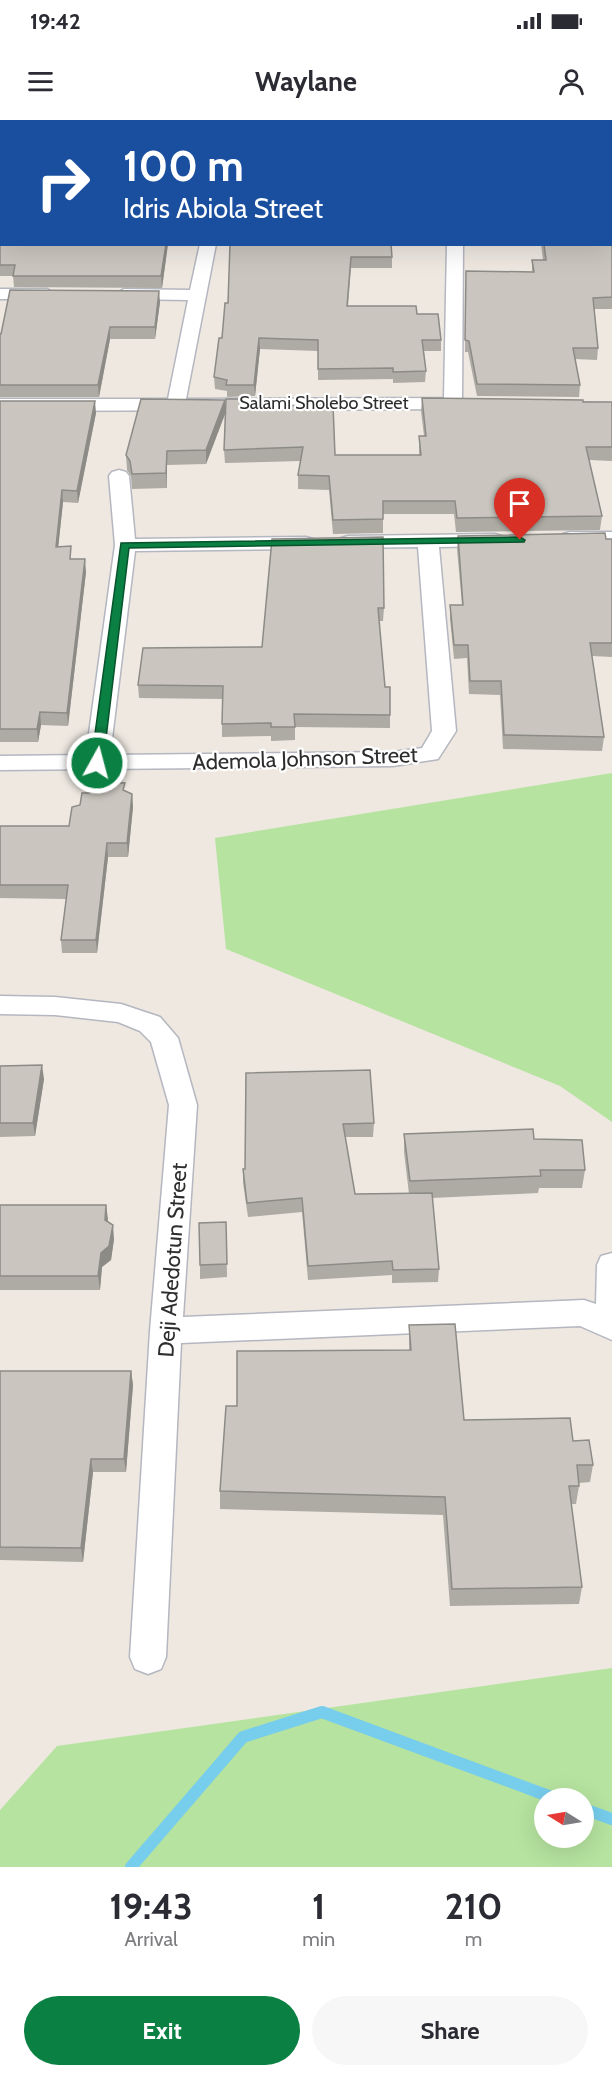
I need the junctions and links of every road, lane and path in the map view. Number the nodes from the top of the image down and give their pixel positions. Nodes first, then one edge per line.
1 (208, 246) edge
2 (455, 246) edge
3 (0, 294) edge
4 (58, 294) edge
5 (105, 294) edge
6 (198, 295) junction
7 (453, 403) junction
8 (476, 403) edge
9 (176, 404) junction
10 (0, 405) edge
11 (119, 476) dead end
12 (612, 538) edge
13 (554, 539) edge
14 (428, 542) junction
15 (124, 545) junction
16 (148, 545) junction
17 (0, 763) edge
18 (97, 763) junction
19 (0, 1005) edge
20 (612, 1265) edge
21 (612, 1326) edge
22 (166, 1330) junction
23 (148, 1657) dead end

1 - 6 street
2 - 7 street
3 - 4 street
5 - 6 street
6 - 9 street
7 - 8 street, Salami Sholebo Street
7 - 9 street, Salami Sholebo Street
9 - 10 street, Salami Sholebo Street
11 - 15 street
12 - 13 street
14 - 16 street
14 - 16 street
14 - 18 street, Ademola Johnson Street
15 - 16 street
15 - 18 street
17 - 18 street, Ademola Johnson Street
19 - 22 street, Deji Adedotun Street
20 - 21 street
21 - 22 street
22 - 23 street, Deji Adedotun Street

